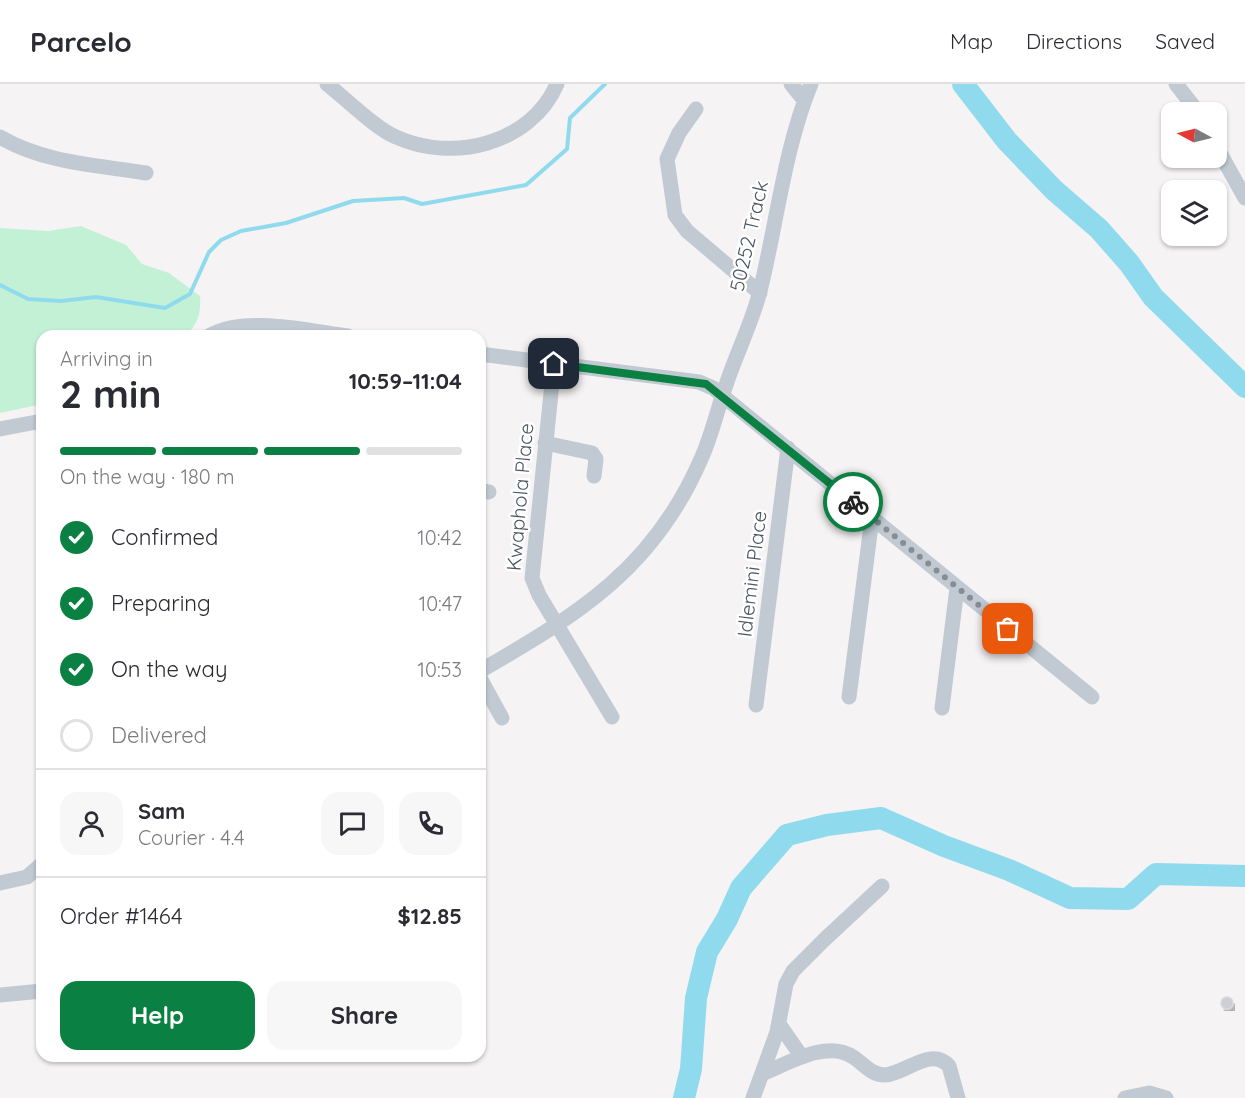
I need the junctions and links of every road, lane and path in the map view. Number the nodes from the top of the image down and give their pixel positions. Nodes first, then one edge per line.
1 (327, 84) edge
2 (557, 84) edge
3 (791, 84) edge
4 (811, 84) edge
5 (1176, 84) edge
6 (804, 100) junction
7 (1190, 102) edge
8 (696, 110) dead end
9 (0, 136) edge
10 (1227, 166) edge
11 (146, 173) dead end
12 (1245, 198) edge
13 (760, 293) junction
14 (221, 330) edge
15 (289, 330) edge
16 (486, 355) edge
17 (554, 364) junction
18 (722, 395) junction
19 (36, 422) edge
20 (0, 429) edge
21 (545, 443) junction
22 (788, 448) junction
23 (594, 476) dead end
24 (872, 518) junction
25 (957, 588) junction
26 (558, 626) junction
27 (486, 668) edge
28 (486, 689) edge
29 (849, 697) dead end
30 (1092, 697) dead end
31 (756, 705) dead end
32 (942, 708) dead end
33 (612, 717) dead end
34 (502, 718) dead end
35 (36, 869) edge
36 (0, 883) edge
37 (882, 886) dead end
38 (36, 992) edge
39 (0, 995) edge
40 (779, 1024) junction
41 (802, 1058) junction
42 (762, 1074) junction
43 (753, 1098) edge
44 (958, 1098) edge
45 (1125, 1098) edge
46 (1166, 1098) edge

1 - 2 street
3 - 6 street
4 - 6 street, 50252 Track
5 - 7 street
6 - 13 street, 50252 Track
8 - 13 street
9 - 11 street
10 - 12 street
13 - 18 street, 50252 Track
14 - 15 street
16 - 17 street
17 - 18 street
17 - 21 street, Kwaphola Place
18 - 22 street
18 - 26 street, 50252 Track
19 - 20 street
21 - 23 street
21 - 26 street, Kwaphola Place
22 - 24 street
22 - 31 street, Idlemini Place
24 - 25 street
24 - 29 street
25 - 30 street
25 - 32 street
26 - 27 street, 50252 Track
26 - 33 street, Kwaphola Place
28 - 34 street
35 - 36 street
37 - 40 street
38 - 39 street
40 - 41 street
40 - 42 street
41 - 42 street
41 - 44 street
42 - 43 street
45 - 46 street

